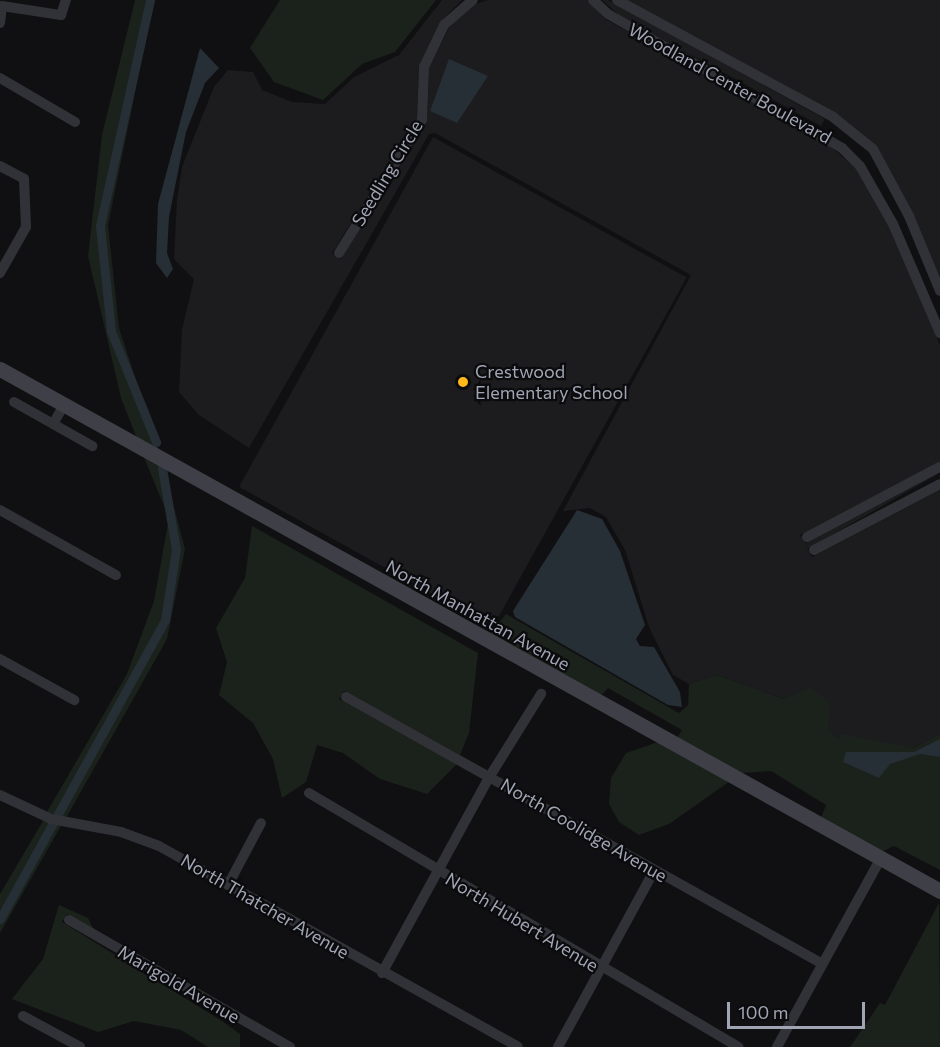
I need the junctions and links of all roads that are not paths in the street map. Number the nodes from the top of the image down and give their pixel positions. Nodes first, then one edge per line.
1 (66, 0) edge
2 (473, 0) edge
3 (593, 0) edge
4 (617, 0) edge
5 (0, 23) edge
6 (0, 78) edge
7 (833, 117) junction
8 (75, 122) dead end
9 (823, 133) junction
10 (0, 166) edge
11 (339, 253) dead end
12 (930, 266) junction
13 (0, 273) edge
14 (913, 274) junction
15 (940, 291) edge
16 (940, 333) edge
17 (0, 369) edge
18 (14, 402) dead end
19 (64, 405) junction
20 (53, 424) junction
21 (92, 446) dead end
22 (940, 467) edge
23 (940, 484) edge
24 (0, 510) edge
25 (807, 537) dead end
26 (814, 550) dead end
27 (116, 575) dead end
28 (0, 658) edge
29 (541, 694) dead end
30 (346, 698) dead end
31 (74, 700) dead end
32 (489, 776) junction
33 (309, 793) dead end
34 (0, 795) edge
35 (261, 823) dead end
36 (881, 858) junction
37 (654, 871) junction
38 (440, 872) junction
39 (228, 885) junction
40 (940, 891) edge
41 (69, 921) dead end
42 (821, 963) junction
43 (603, 971) junction
44 (382, 973) junction
45 (23, 1017) dead end
46 (80, 1047) edge
47 (290, 1047) edge
48 (518, 1047) edge
49 (558, 1047) edge
50 (738, 1047) edge
51 (777, 1047) edge

1 - 5 street
2 - 11 street, Seedling Circle
3 - 9 street, Woodland Center Boulevard
4 - 7 street, Woodland Center Boulevard
6 - 8 street
7 - 9 street
7 - 12 street, Woodland Center Boulevard
9 - 14 street, Woodland Center Boulevard
10 - 13 street
12 - 14 street
12 - 15 street, Woodland Center Boulevard
14 - 16 street, Woodland Center Boulevard
17 - 19 street, North Manhattan Avenue
18 - 20 street
19 - 20 street
19 - 36 street, North Manhattan Avenue
20 - 21 street
22 - 25 street
23 - 26 street
24 - 27 street
28 - 31 street
29 - 32 street
30 - 32 street, North Coolidge Avenue
32 - 37 street, North Coolidge Avenue
32 - 38 street
33 - 38 street, North Hubert Avenue
34 - 39 street, North Thatcher Avenue
35 - 39 street
36 - 40 street, North Manhattan Avenue
36 - 42 street
37 - 42 street, North Coolidge Avenue
37 - 43 street
38 - 43 street, North Hubert Avenue
38 - 44 street
39 - 44 street, North Thatcher Avenue
41 - 47 street, Marigold Avenue
42 - 51 street
43 - 49 street
43 - 50 street, North Hubert Avenue
44 - 48 street, North Thatcher Avenue
45 - 46 street

